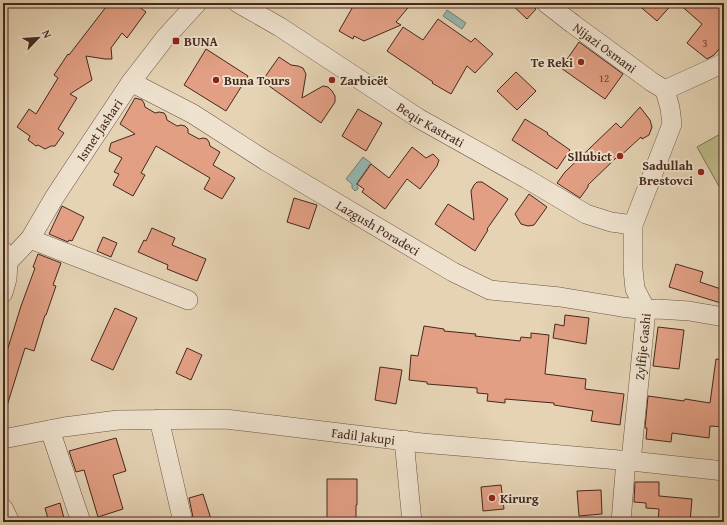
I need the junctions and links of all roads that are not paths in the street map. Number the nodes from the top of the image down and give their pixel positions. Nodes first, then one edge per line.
1 (197, 3) edge
2 (238, 3) edge
3 (546, 3) edge
4 (724, 63) edge
5 (132, 82) junction
6 (665, 90) junction
7 (633, 225) junction
8 (30, 239) junction
9 (6, 257) edge
10 (3, 293) edge
11 (188, 300) dead end
12 (646, 310) junction
13 (724, 317) edge
14 (159, 419) junction
15 (50, 430) junction
16 (3, 439) edge
17 (404, 440) junction
18 (628, 461) junction
19 (724, 471) edge
20 (3, 508) edge
21 (10, 522) edge
22 (82, 522) edge
23 (183, 522) edge
24 (412, 522) edge
25 (621, 522) edge

1 - 5 street, Ismet Jashari
2 - 7 street, Beqir Kastrati
3 - 6 street, Nijazi Osmani
4 - 6 street
5 - 8 street, Ismet Jashari
5 - 12 street, Lazgush Poradeci
6 - 7 street
7 - 12 street
8 - 9 street, Ismet Jashari
8 - 11 street
9 - 10 street
12 - 13 street, Zylfije Gashi
12 - 18 street, Zylfije Gashi
14 - 15 street, Fadil Jakupi
14 - 17 street, Fadil Jakupi
14 - 23 street
15 - 16 street, Fadil Jakupi
15 - 22 street
17 - 18 street, Fadil Jakupi
17 - 24 street
18 - 19 street, Fadil Jakupi
18 - 25 street, Zylfije Gashi
20 - 21 street

